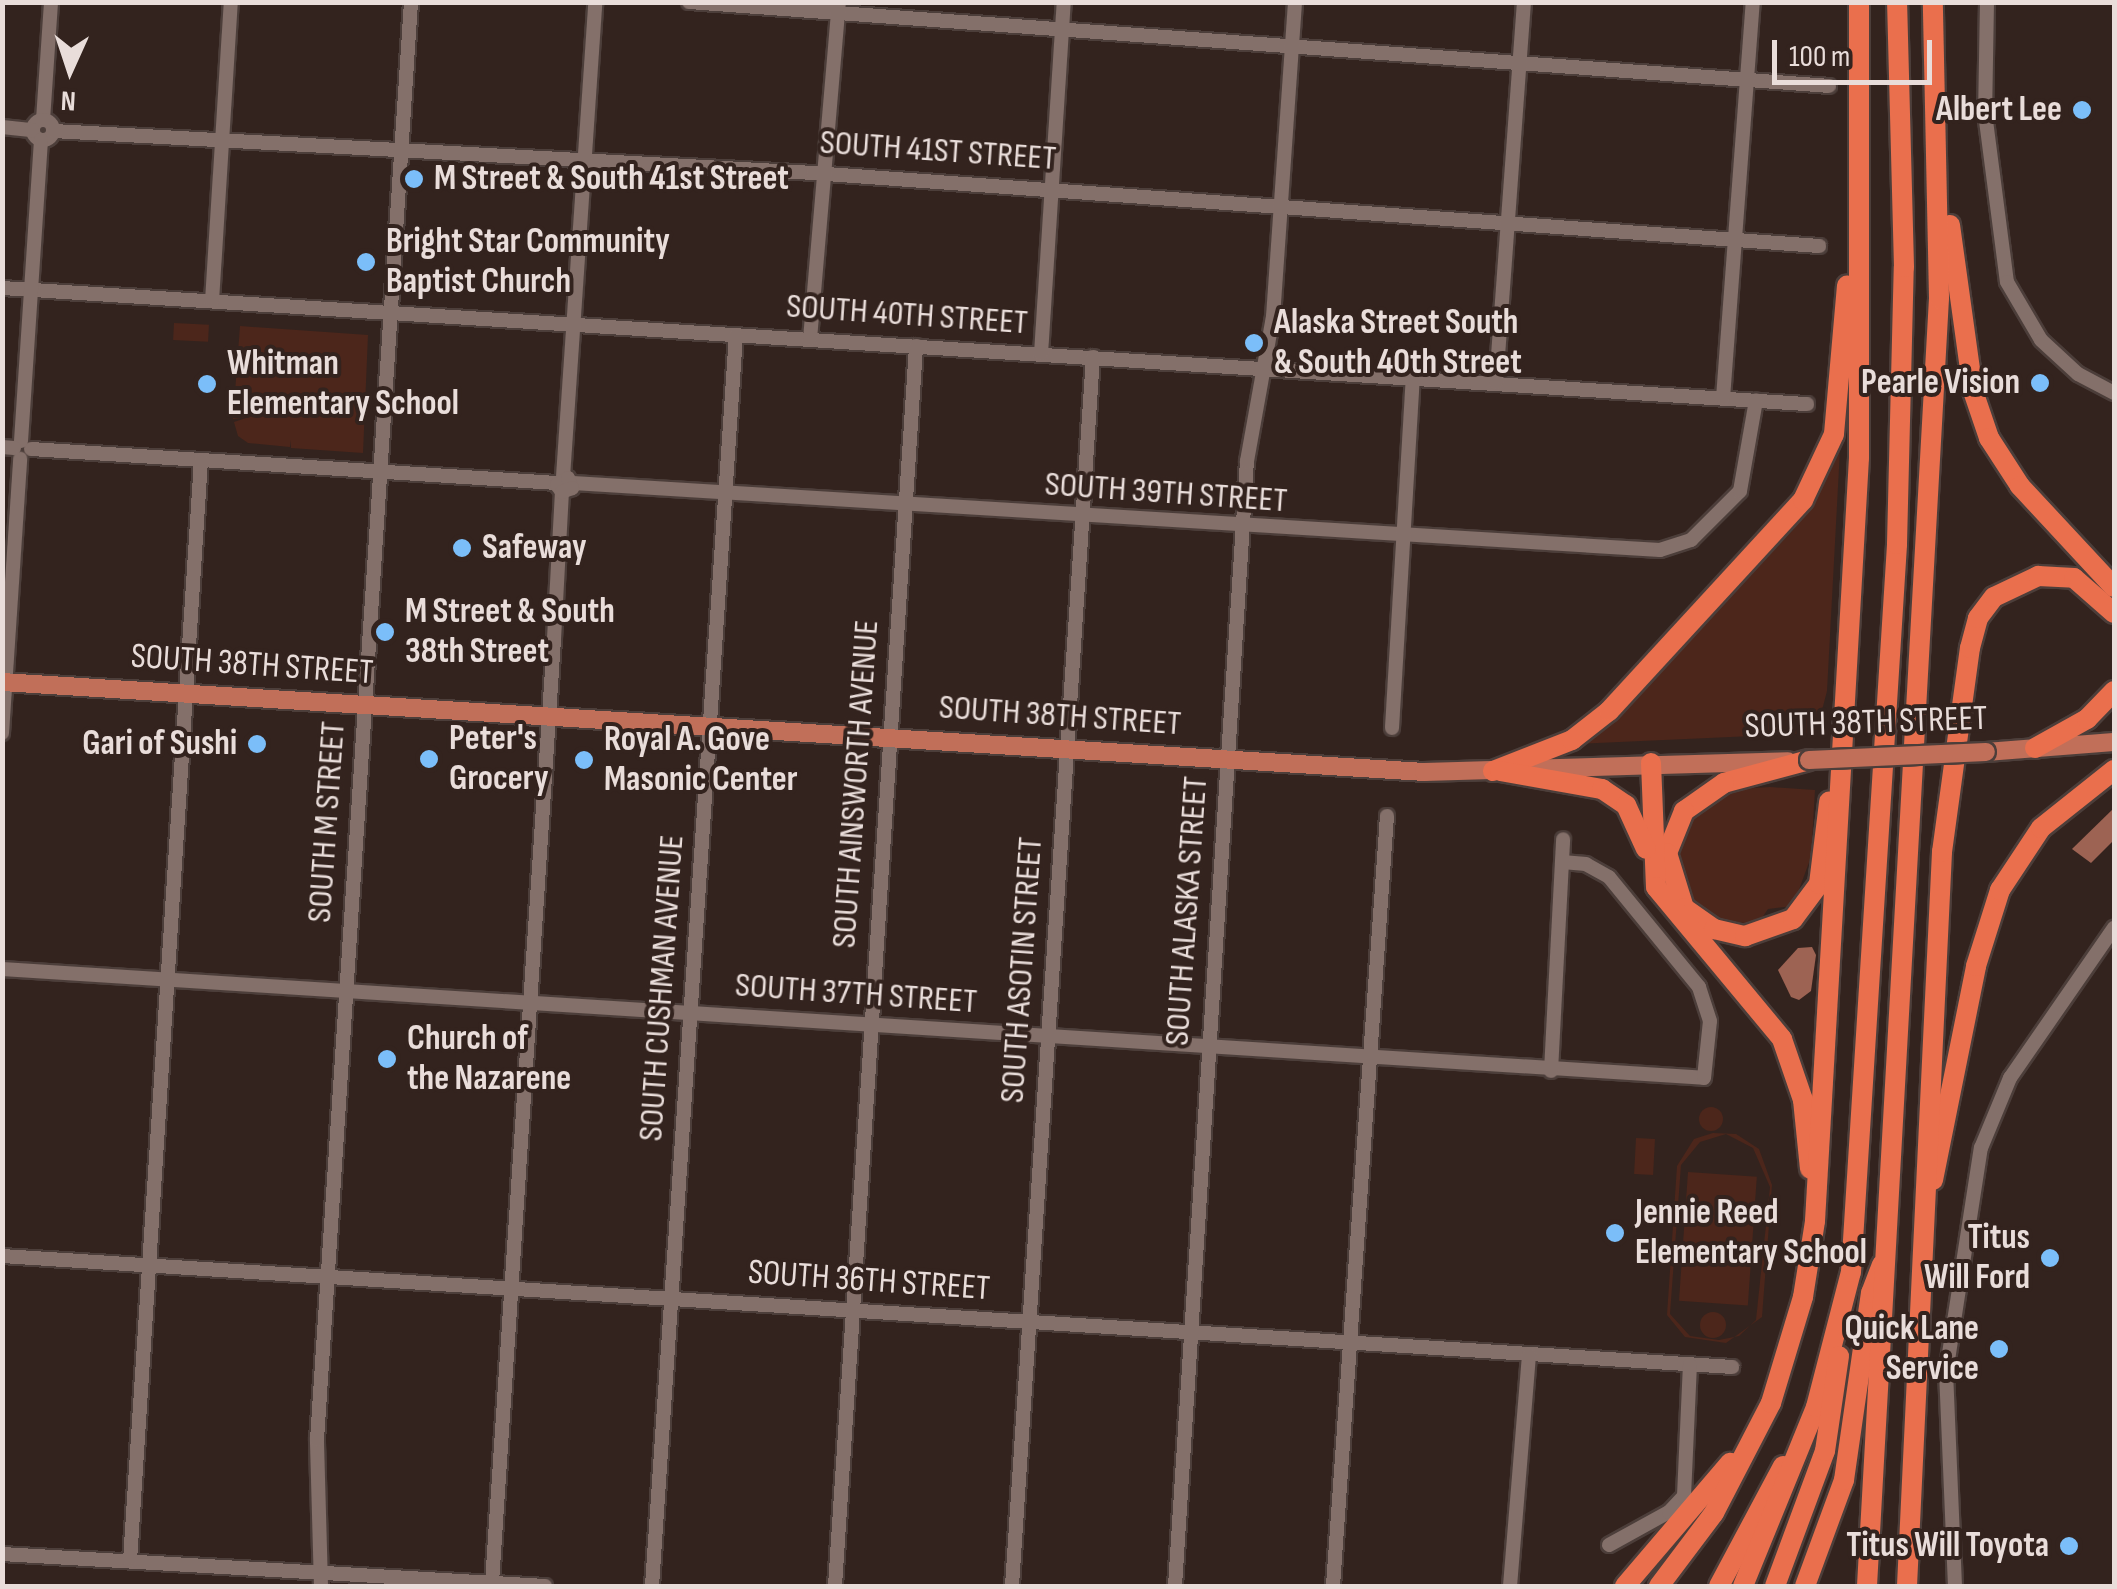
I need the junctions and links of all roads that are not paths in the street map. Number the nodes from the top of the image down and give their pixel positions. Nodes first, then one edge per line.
1 (50, 2) edge
2 (231, 2) edge
3 (411, 2) edge
4 (594, 2) edge
5 (688, 2) edge
6 (1064, 2) edge
7 (1295, 2) edge
8 (1524, 2) edge
9 (1752, 2) edge
10 (1859, 2) edge
11 (1897, 2) edge
12 (1933, 2) edge
13 (1987, 2) edge
14 (839, 8) edge
15 (1062, 32) junction
16 (1292, 48) junction
17 (1521, 64) junction
18 (1859, 79) junction
19 (1746, 82) junction
20 (1829, 86) dead end
21 (2, 127) edge
22 (42, 130) junction
23 (222, 142) junction
24 (402, 152) junction
25 (1940, 155) junction
26 (584, 158) junction
27 (824, 174) junction
28 (1052, 189) junction
29 (1280, 205) junction
30 (1508, 222) junction
31 (1735, 239) junction
32 (1818, 246) dead end
33 (2, 288) edge
34 (32, 290) junction
35 (212, 301) junction
36 (392, 313) junction
37 (575, 324) junction
38 (736, 334) junction
39 (810, 339) junction
40 (916, 346) junction
41 (1042, 354) junction
42 (1093, 357) junction
43 (1264, 368) junction
44 (1413, 378) junction
45 (1496, 384) junction
46 (2114, 394) edge
47 (1723, 398) junction
48 (1756, 400) junction
49 (1807, 404) dead end
50 (18, 449) edge
51 (201, 460) junction
52 (379, 471) junction
53 (564, 484) junction
54 (725, 494) junction
55 (905, 505) junction
56 (1082, 518) junction
57 (1242, 528) junction
58 (1403, 537) junction
59 (2114, 587) edge
60 (1853, 606) junction
61 (2114, 613) edge
62 (4, 682) edge
63 (2114, 691) edge
64 (185, 693) junction
65 (364, 704) junction
66 (548, 716) junction
67 (710, 726) junction
68 (1392, 728) dead end
69 (2, 734) edge
70 (890, 738) junction
71 (2114, 742) edge
72 (2035, 748) junction
73 (1067, 749) junction
74 (1227, 760) junction
75 (1808, 760) junction
76 (1651, 763) junction
77 (2114, 770) edge
78 (1493, 771) junction
79 (1386, 816) dead end
80 (1563, 840) dead end
81 (1562, 862) junction
82 (1653, 879) junction
83 (2114, 928) edge
84 (2, 969) edge
85 (166, 980) junction
86 (346, 991) junction
87 (530, 1002) junction
88 (690, 1012) junction
89 (869, 1026) junction
90 (1048, 1037) junction
91 (1209, 1048) junction
92 (1370, 1058) junction
93 (1551, 1070) junction
94 (1815, 1220) junction
95 (1888, 1250) junction
96 (2, 1256) edge
97 (147, 1266) junction
98 (327, 1276) junction
99 (511, 1288) junction
100 (672, 1297) junction
101 (851, 1310) junction
102 (1029, 1323) junction
103 (1916, 1326) junction
104 (1191, 1332) junction
105 (1839, 1334) junction
106 (1348, 1343) junction
107 (1529, 1355) junction
108 (1690, 1365) junction
109 (1732, 1367) dead end
110 (1771, 1404) junction
111 (1816, 1408) junction
112 (1609, 1546) dead end
113 (2, 1554) edge
114 (130, 1561) junction
115 (321, 1580) edge
116 (492, 1583) junction
117 (546, 1586) edge
118 (652, 1586) edge
119 (835, 1586) edge
120 (1012, 1586) edge
121 (1175, 1586) edge
122 (1334, 1586) edge
123 (1510, 1586) edge
124 (1625, 1586) edge
125 (1659, 1586) edge
126 (1719, 1586) edge
127 (1742, 1586) edge
128 (1776, 1586) edge
129 (1805, 1586) edge
130 (1867, 1586) edge
131 (1903, 1586) edge
132 (1955, 1586) edge

1 - 22 street
2 - 23 street
3 - 24 street, SOUTH M STREET
4 - 26 street
5 - 14 street
6 - 15 street
7 - 16 street, SOUTH ALASKA STREET
8 - 17 street
9 - 19 street
10 - 18 highway
11 - 105 highway
12 - 25 highway
13 - 46 street
14 - 15 street
14 - 27 street
15 - 16 street
15 - 28 street
16 - 17 street
16 - 29 street, SOUTH ALASKA STREET
17 - 19 street
17 - 30 street
18 - 60 highway
18 - 78 highway
19 - 20 street
19 - 31 street
21 - 22 street, SOUTH 41ST STREET
22 - 23 street, SOUTH 41ST STREET
22 - 34 street
23 - 24 street, SOUTH 41ST STREET
23 - 35 street
24 - 26 street, SOUTH 41ST STREET
24 - 36 street, SOUTH M STREET
25 - 59 highway
25 - 95 highway
26 - 27 street, SOUTH 41ST STREET
26 - 37 street
27 - 28 street, SOUTH 41ST STREET
27 - 39 street
28 - 29 street, SOUTH 41ST STREET
28 - 41 street
29 - 30 street, SOUTH 41ST STREET
29 - 43 street, SOUTH ALASKA STREET
30 - 31 street, SOUTH 41ST STREET
30 - 45 street
31 - 32 street, SOUTH 41ST STREET
31 - 47 street
33 - 34 street, SOUTH 40TH STREET
34 - 35 street, SOUTH 40TH STREET
34 - 50 street
35 - 36 street, SOUTH 40TH STREET
36 - 37 street, SOUTH 40TH STREET
36 - 52 street, SOUTH M STREET
37 - 38 street, SOUTH 40TH STREET
37 - 53 street
38 - 39 street, SOUTH 40TH STREET
38 - 54 street, SOUTH CUSHMAN AVENUE
39 - 40 street, SOUTH 40TH STREET
40 - 41 street, SOUTH 40TH STREET
40 - 55 street, SOUTH AINSWORTH AVENUE
41 - 42 street, SOUTH 40TH STREET
42 - 43 street, SOUTH 40TH STREET
42 - 56 street, SOUTH ASOTIN STREET
43 - 44 street, SOUTH 40TH STREET
43 - 57 street, SOUTH ALASKA STREET
44 - 45 street, SOUTH 40TH STREET
44 - 58 street
45 - 47 street, SOUTH 40TH STREET
47 - 48 street, SOUTH 40TH STREET
48 - 49 street, SOUTH 40TH STREET
48 - 58 street, SOUTH 39TH STREET
50 - 51 street, SOUTH 39TH STREET
50 - 62 street
51 - 52 street, SOUTH 39TH STREET
51 - 64 street
52 - 53 street, SOUTH 39TH STREET
52 - 65 street, SOUTH M STREET
53 - 54 street, SOUTH 39TH STREET
53 - 66 street
54 - 55 street, SOUTH 39TH STREET
54 - 67 street, SOUTH CUSHMAN AVENUE
55 - 56 street, SOUTH 39TH STREET
55 - 70 street, SOUTH AINSWORTH AVENUE
56 - 57 street, SOUTH 39TH STREET
56 - 73 street, SOUTH ASOTIN STREET
57 - 58 street, SOUTH 39TH STREET
57 - 74 street, SOUTH ALASKA STREET
58 - 68 street
60 - 75 highway
60 - 94 highway
61 - 103 highway
62 - 64 main road, SOUTH 38TH STREET
62 - 69 street
63 - 72 highway
64 - 65 main road, SOUTH 38TH STREET
64 - 85 street
65 - 66 main road, SOUTH 38TH STREET
65 - 86 street, SOUTH M STREET
66 - 67 main road, SOUTH 38TH STREET
66 - 87 street
67 - 70 main road, SOUTH 38TH STREET
67 - 88 street, SOUTH CUSHMAN AVENUE
70 - 73 main road, SOUTH 38TH STREET
70 - 89 street, SOUTH AINSWORTH AVENUE
71 - 72 main road, SOUTH 38TH STREET
72 - 75 main road, SOUTH 38TH STREET, bridge
73 - 74 main road, SOUTH 38TH STREET
73 - 90 street, SOUTH ASOTIN STREET
74 - 78 main road, SOUTH 38TH STREET
74 - 91 street, SOUTH ALASKA STREET
75 - 76 main road, SOUTH 38TH STREET
76 - 78 main road, SOUTH 38TH STREET
76 - 82 highway
77 - 103 highway
78 - 82 highway
79 - 92 street
80 - 81 street
81 - 93 street
81 - 93 street, SOUTH 37TH STREET
82 - 94 highway
83 - 132 street
84 - 85 street, SOUTH 37TH STREET
85 - 86 street, SOUTH 37TH STREET
85 - 97 street
86 - 87 street, SOUTH 37TH STREET
86 - 98 street, SOUTH M STREET
87 - 88 street, SOUTH 37TH STREET
87 - 99 street
88 - 89 street, SOUTH 37TH STREET
88 - 100 street, SOUTH CUSHMAN AVENUE
89 - 90 street, SOUTH 37TH STREET
89 - 101 street, SOUTH AINSWORTH AVENUE
90 - 91 street, SOUTH 37TH STREET
90 - 102 street, SOUTH ASOTIN STREET
91 - 92 street, SOUTH 37TH STREET
91 - 104 street, SOUTH ALASKA STREET
92 - 93 street, SOUTH 37TH STREET
92 - 106 street
94 - 110 highway
95 - 129 highway
95 - 130 highway
96 - 97 street, SOUTH 36TH STREET
97 - 98 street, SOUTH 36TH STREET
97 - 114 street
98 - 99 street, SOUTH 36TH STREET
98 - 115 street, SOUTH M STREET
99 - 100 street, SOUTH 36TH STREET
99 - 116 street
100 - 101 street, SOUTH 36TH STREET
100 - 118 street, SOUTH CUSHMAN AVENUE
101 - 102 street, SOUTH 36TH STREET
101 - 119 street, SOUTH AINSWORTH AVENUE
102 - 104 street, SOUTH 36TH STREET
102 - 120 street, SOUTH ASOTIN STREET
103 - 131 highway
104 - 106 street, SOUTH 36TH STREET
104 - 121 street, SOUTH ALASKA STREET
105 - 111 highway
105 - 128 highway
106 - 107 street, SOUTH 36TH STREET
106 - 122 street
107 - 108 street, SOUTH 36TH STREET
107 - 123 street
108 - 109 street, SOUTH 36TH STREET
108 - 112 street
110 - 124 highway
110 - 125 highway
111 - 126 highway
111 - 127 highway
113 - 114 street
114 - 115 street
115 - 116 street
116 - 117 street

